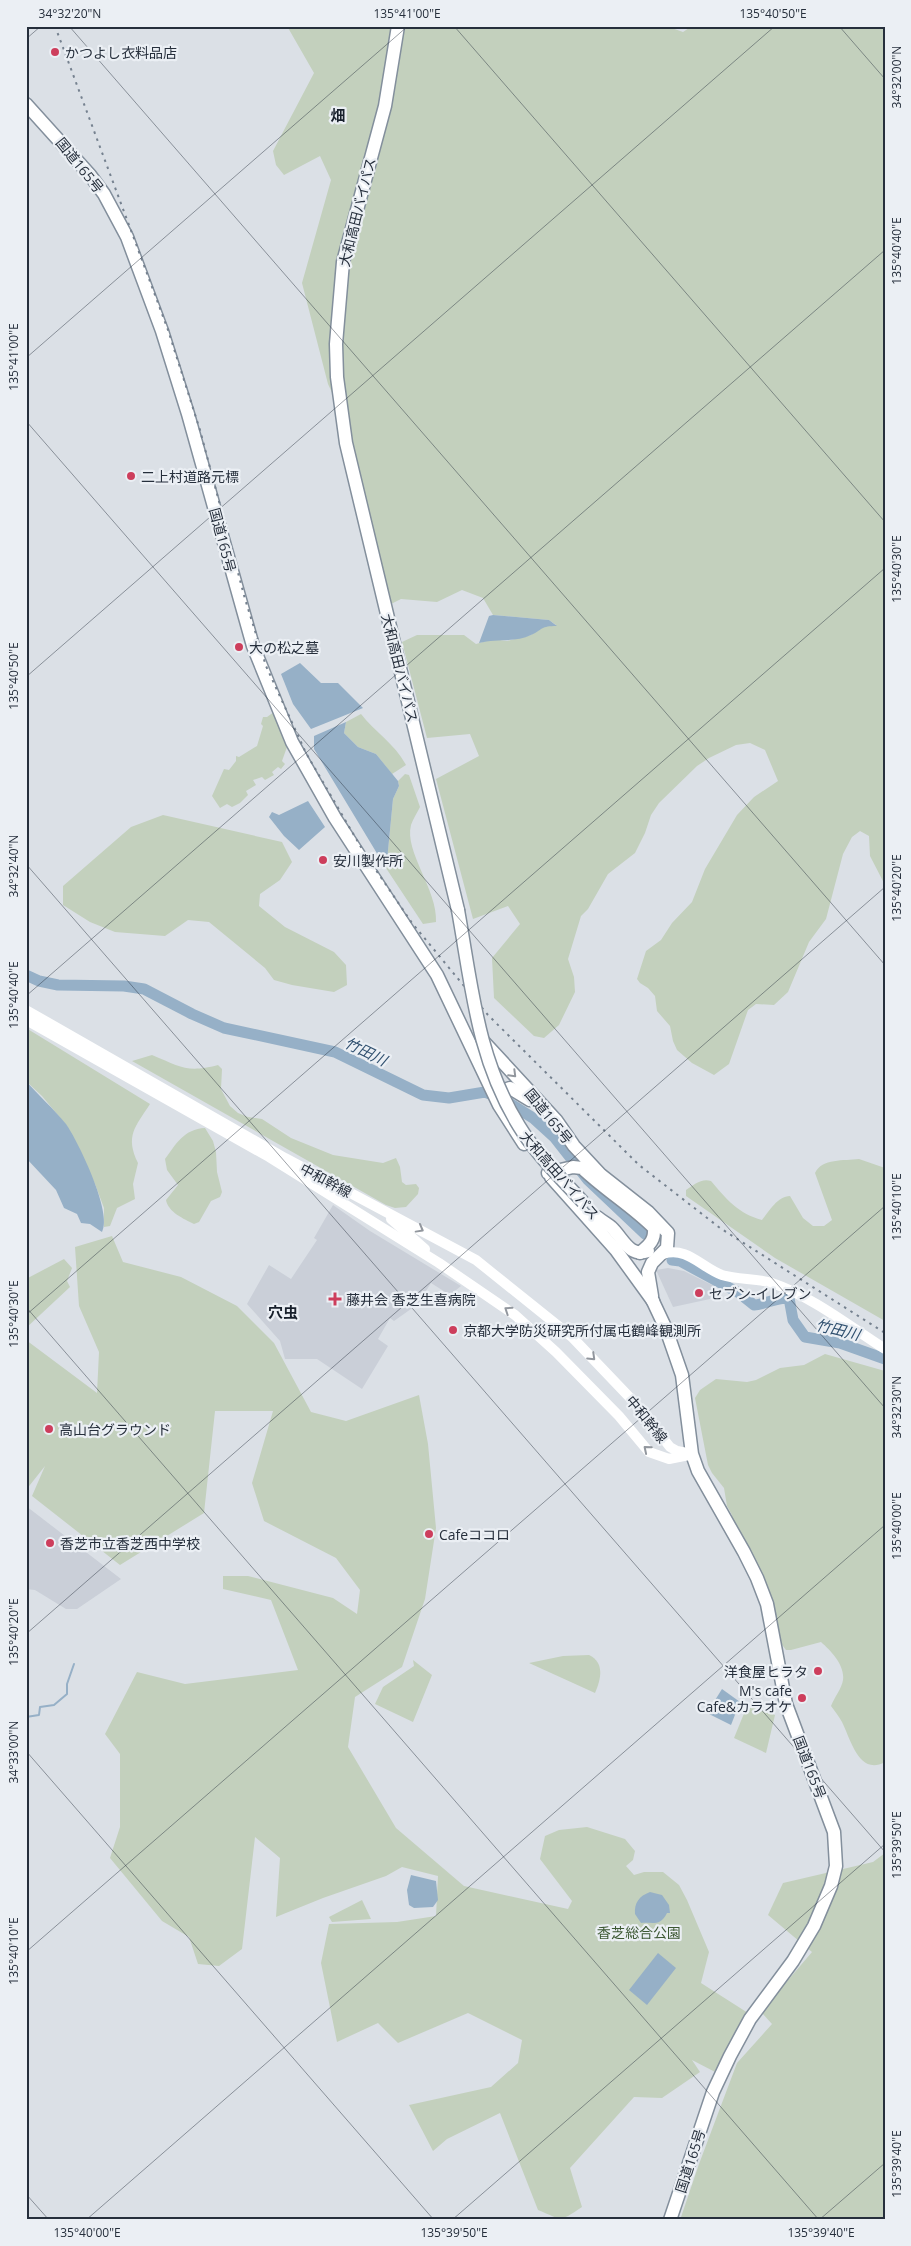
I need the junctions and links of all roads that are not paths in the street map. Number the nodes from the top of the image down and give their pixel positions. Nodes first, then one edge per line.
1 (398, 26) edge
2 (26, 104) edge
3 (403, 922) junction
4 (26, 1010) edge
5 (26, 1020) edge
6 (499, 1105) junction
7 (574, 1146) junction
8 (548, 1173) junction
9 (377, 1206) junction
10 (669, 1241) junction
11 (616, 1250) junction
12 (663, 1254) junction
13 (691, 1257) junction
14 (637, 1258) junction
15 (439, 1263) junction
16 (652, 1263) junction
17 (653, 1301) junction
18 (885, 1349) edge
19 (692, 1454) junction
20 (670, 2220) edge

1 - 14 highway, 大和高田バイパス, bridge
2 - 3 highway, 国道165号
3 - 6 highway, 国道165号
3 -> 7 highway, 国道165号
4 - 9 main road, 中和幹線
5 - 15 main road, 中和幹線
6 - 7 highway
6 - 8 highway, 国道165号
7 - 10 highway, 国道165号
8 - 11 highway, 国道165号
8 - 14 highway
9 - 15 main road
9 -> 19 main road, 中和幹線
10 - 12 highway
10 - 13 main road
10 - 14 highway
11 - 14 highway
11 - 17 highway, 国道165号
12 - 13 main road
12 - 16 highway
13 - 18 main road
14 - 16 highway
14 - 17 highway, 国道165号
19 -> 15 main road, 中和幹線
16 - 17 highway, 国道165号
17 - 19 highway, 国道165号
19 - 20 highway, 国道165号

